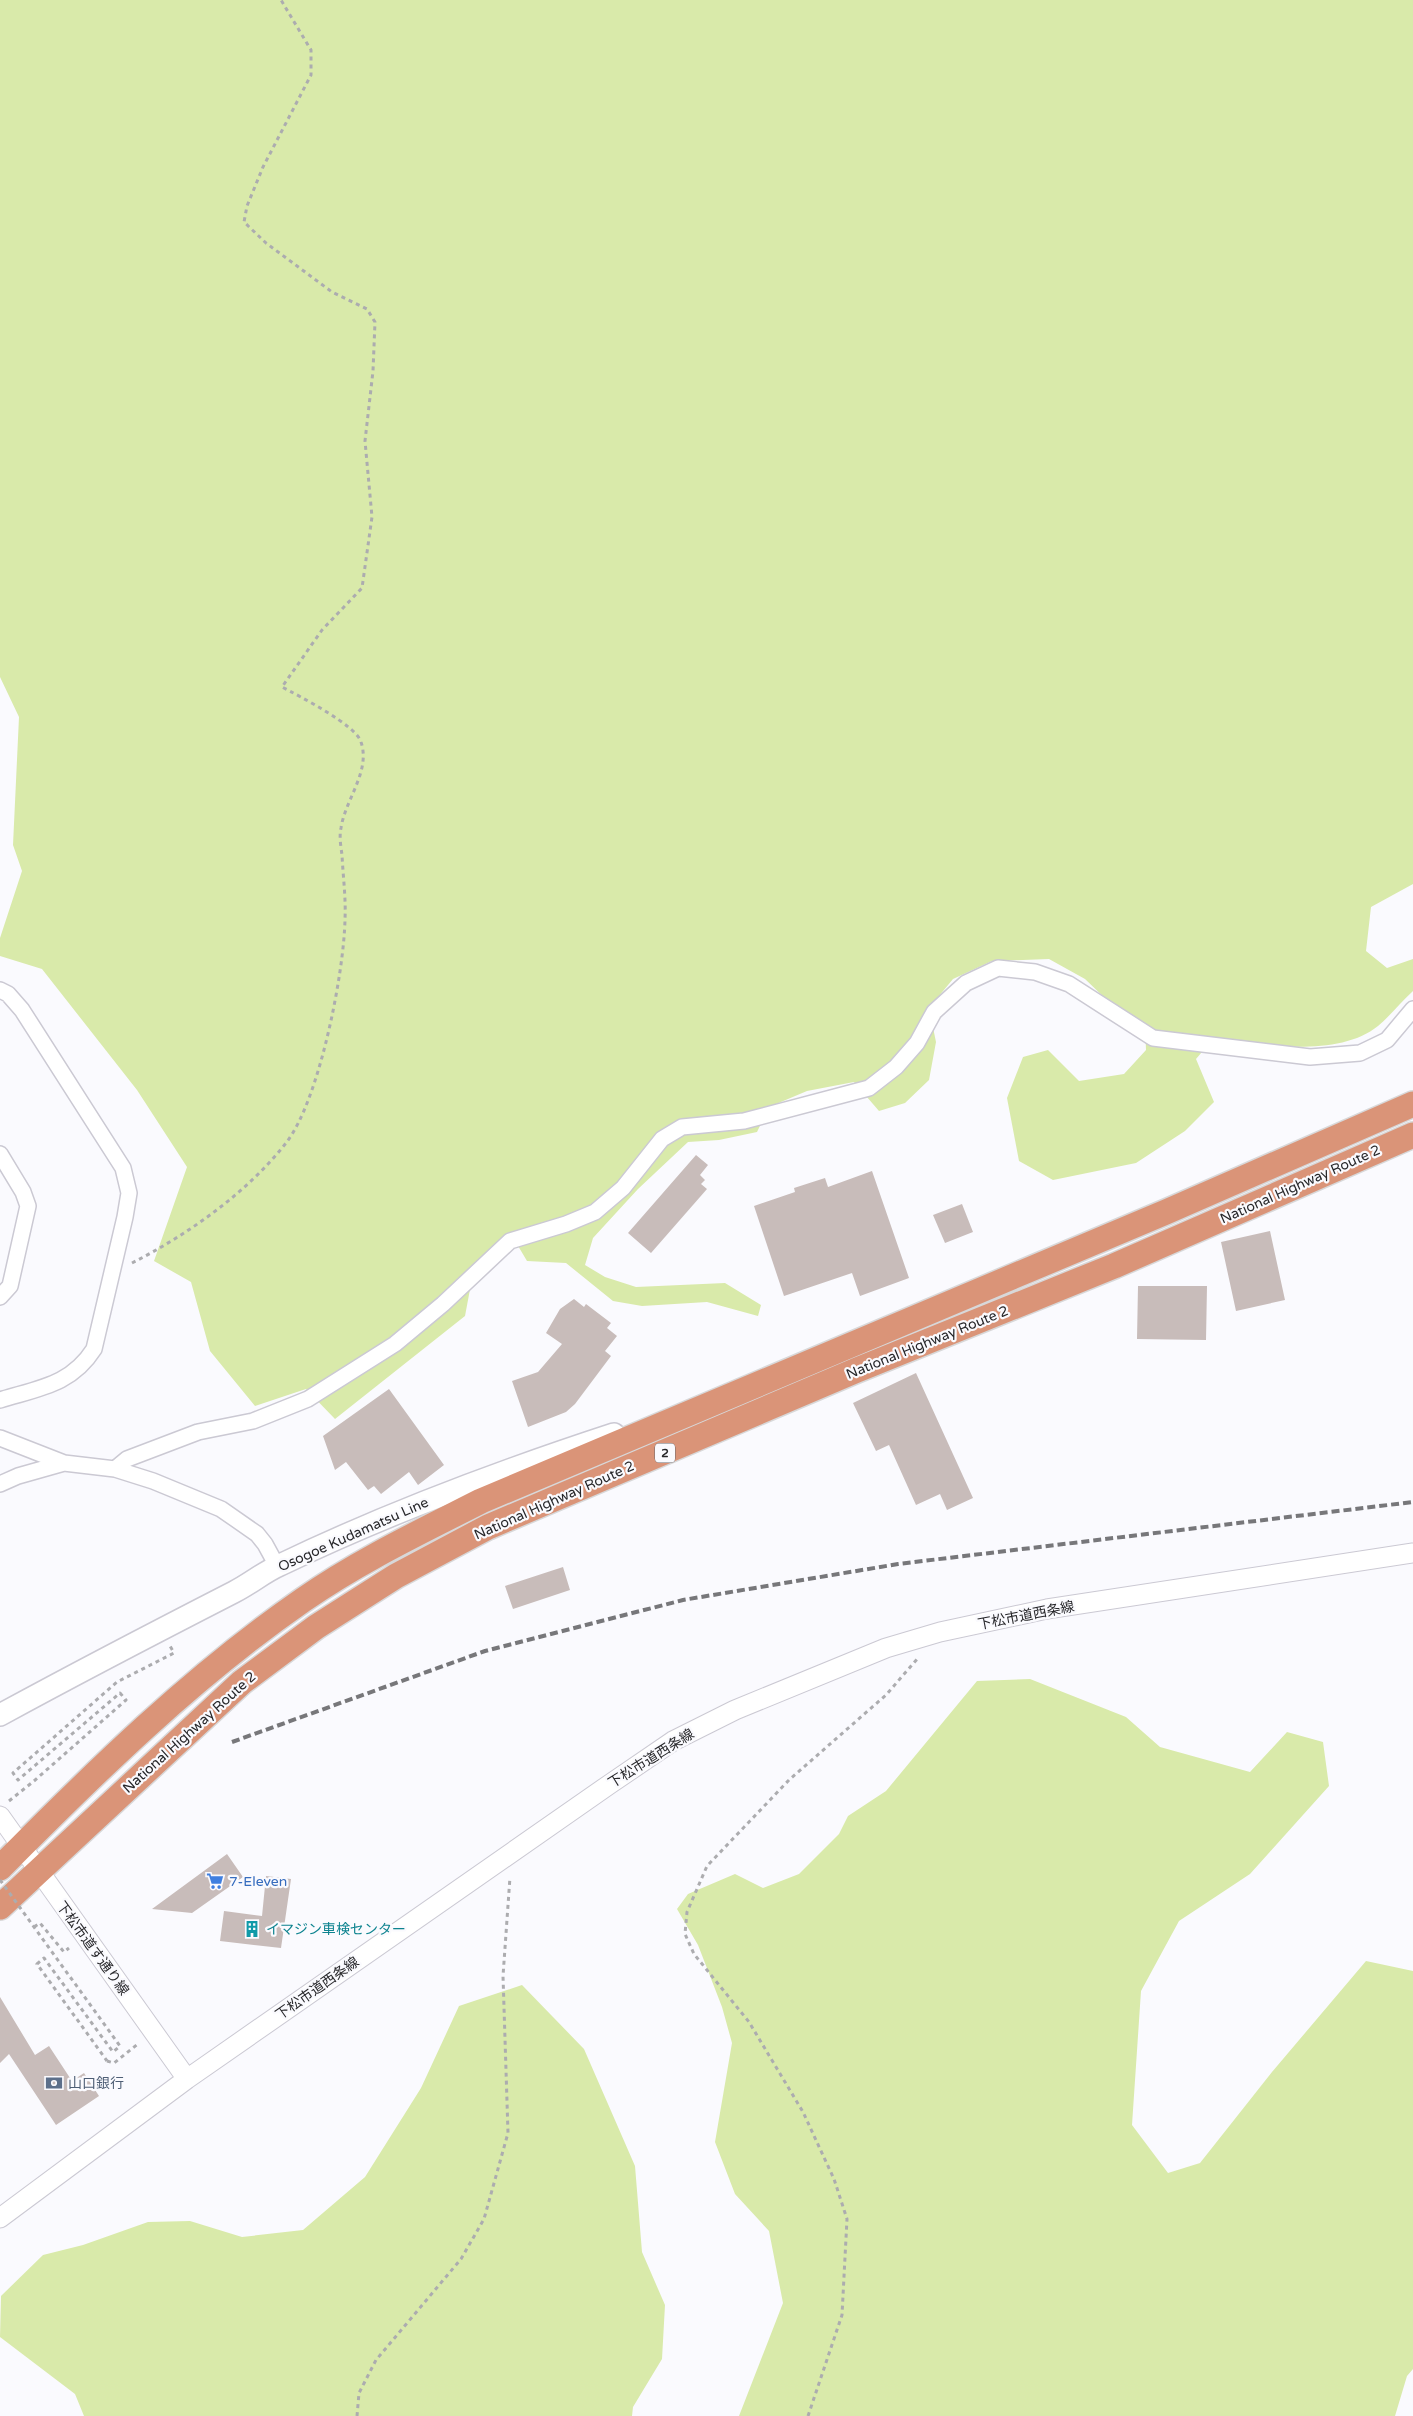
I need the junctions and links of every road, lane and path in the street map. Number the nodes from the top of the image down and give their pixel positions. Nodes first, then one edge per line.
1 (281, 0) edge
2 (0, 990) edge
3 (1413, 1009) edge
4 (1413, 1104) edge
5 (1413, 1135) edge
6 (0, 1154) edge
7 (111, 1274) junction
8 (0, 1297) edge
9 (725, 1397) junction
10 (0, 1400) edge
11 (0, 1438) edge
12 (64, 1463) junction
13 (115, 1469) junction
14 (0, 1484) edge
15 (1413, 1552) edge
16 (277, 1566) junction
17 (940, 1632) junction
18 (174, 1653) dead end
19 (0, 1715) edge
20 (3, 1809) edge
21 (21, 1846) junction
22 (511, 1854) junction
23 (0, 1868) edge
24 (39, 1871) junction
25 (0, 1880) edge
26 (0, 1907) edge
27 (34, 1927) junction
28 (69, 1948) dead end
29 (139, 2043) dead end
30 (186, 2079) junction
31 (0, 2218) edge
32 (357, 2416) edge
33 (808, 2416) edge

1 - 7 path
2 - 7 street
3 - 13 street
4 - 9 highway, National Highway Route 2 / 2
5 - 24 highway, National Highway Route 2 / 2
6 - 8 street
7 - 10 street
9 - 16 main road, Osogoe Kudamatsu Line
9 - 21 highway, National Highway Route 2 / 2
11 - 12 street
12 - 13 street
12 - 14 street
13 - 16 street
15 - 17 street, 下松市道西条線
16 - 19 main road, Osogoe Kudamatsu Line
17 - 22 street, 下松市道西条線
17 - 33 path
18 - 20 path
20 - 21 street, 下松市道す通り線
21 - 23 highway, National Highway Route 2 / 2
21 - 24 street, 下松市道す通り線
22 - 30 street, 下松市道西条線
22 - 32 path
24 - 26 highway, National Highway Route 2 / 2
24 - 30 street, 下松市道す通り線
25 - 27 path, bridge
27 - 28 path
27 - 29 path, bridge
30 - 31 street, 下松市道西条線

